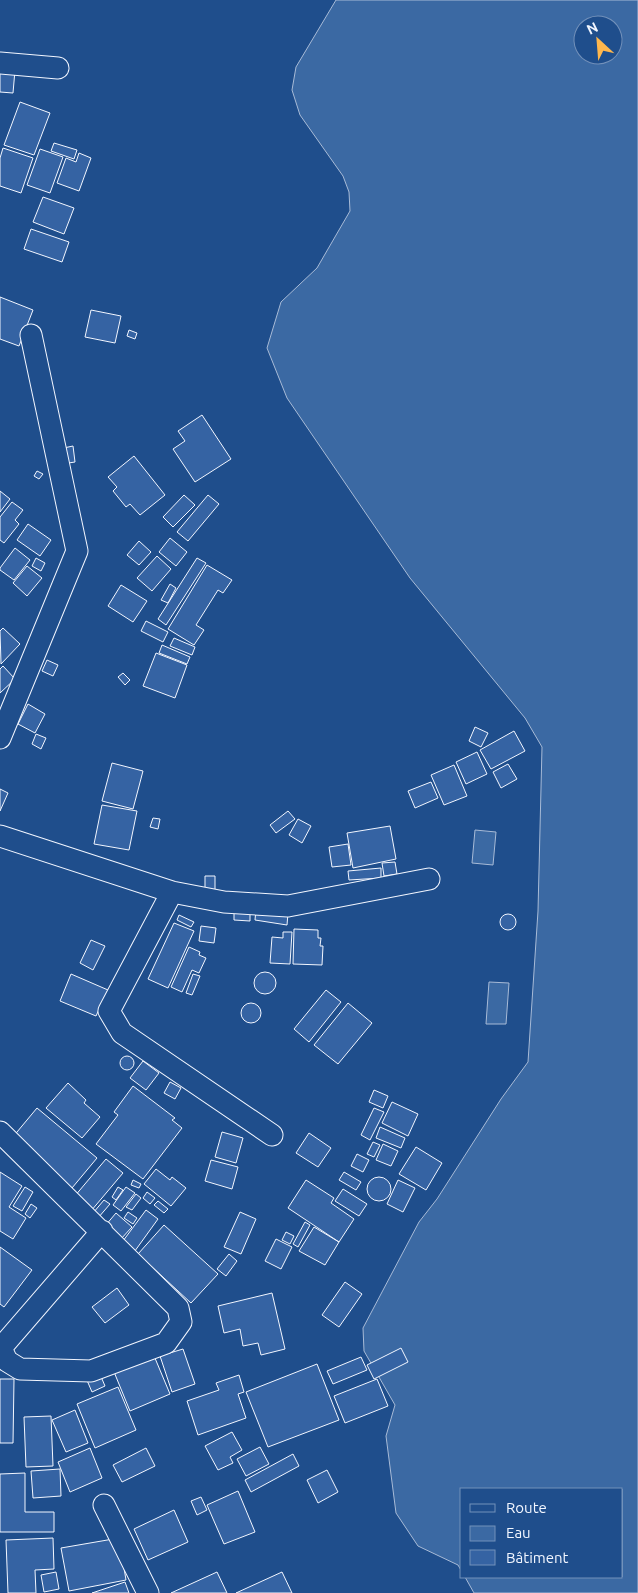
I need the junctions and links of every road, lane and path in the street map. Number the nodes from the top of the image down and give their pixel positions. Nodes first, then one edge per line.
1 (0, 63) edge
2 (58, 68) dead end
3 (31, 335) dead end
4 (0, 738) edge
5 (0, 836) edge
6 (429, 879) dead end
7 (172, 892) junction
8 (0, 1132) edge
9 (272, 1135) dead end
10 (102, 1231) junction
11 (104, 1505) dead end
12 (148, 1593) edge

1 - 2 street
3 - 4 street
5 - 7 street
6 - 7 street
7 - 9 street
8 - 10 street
10 - 10 street
11 - 12 street

